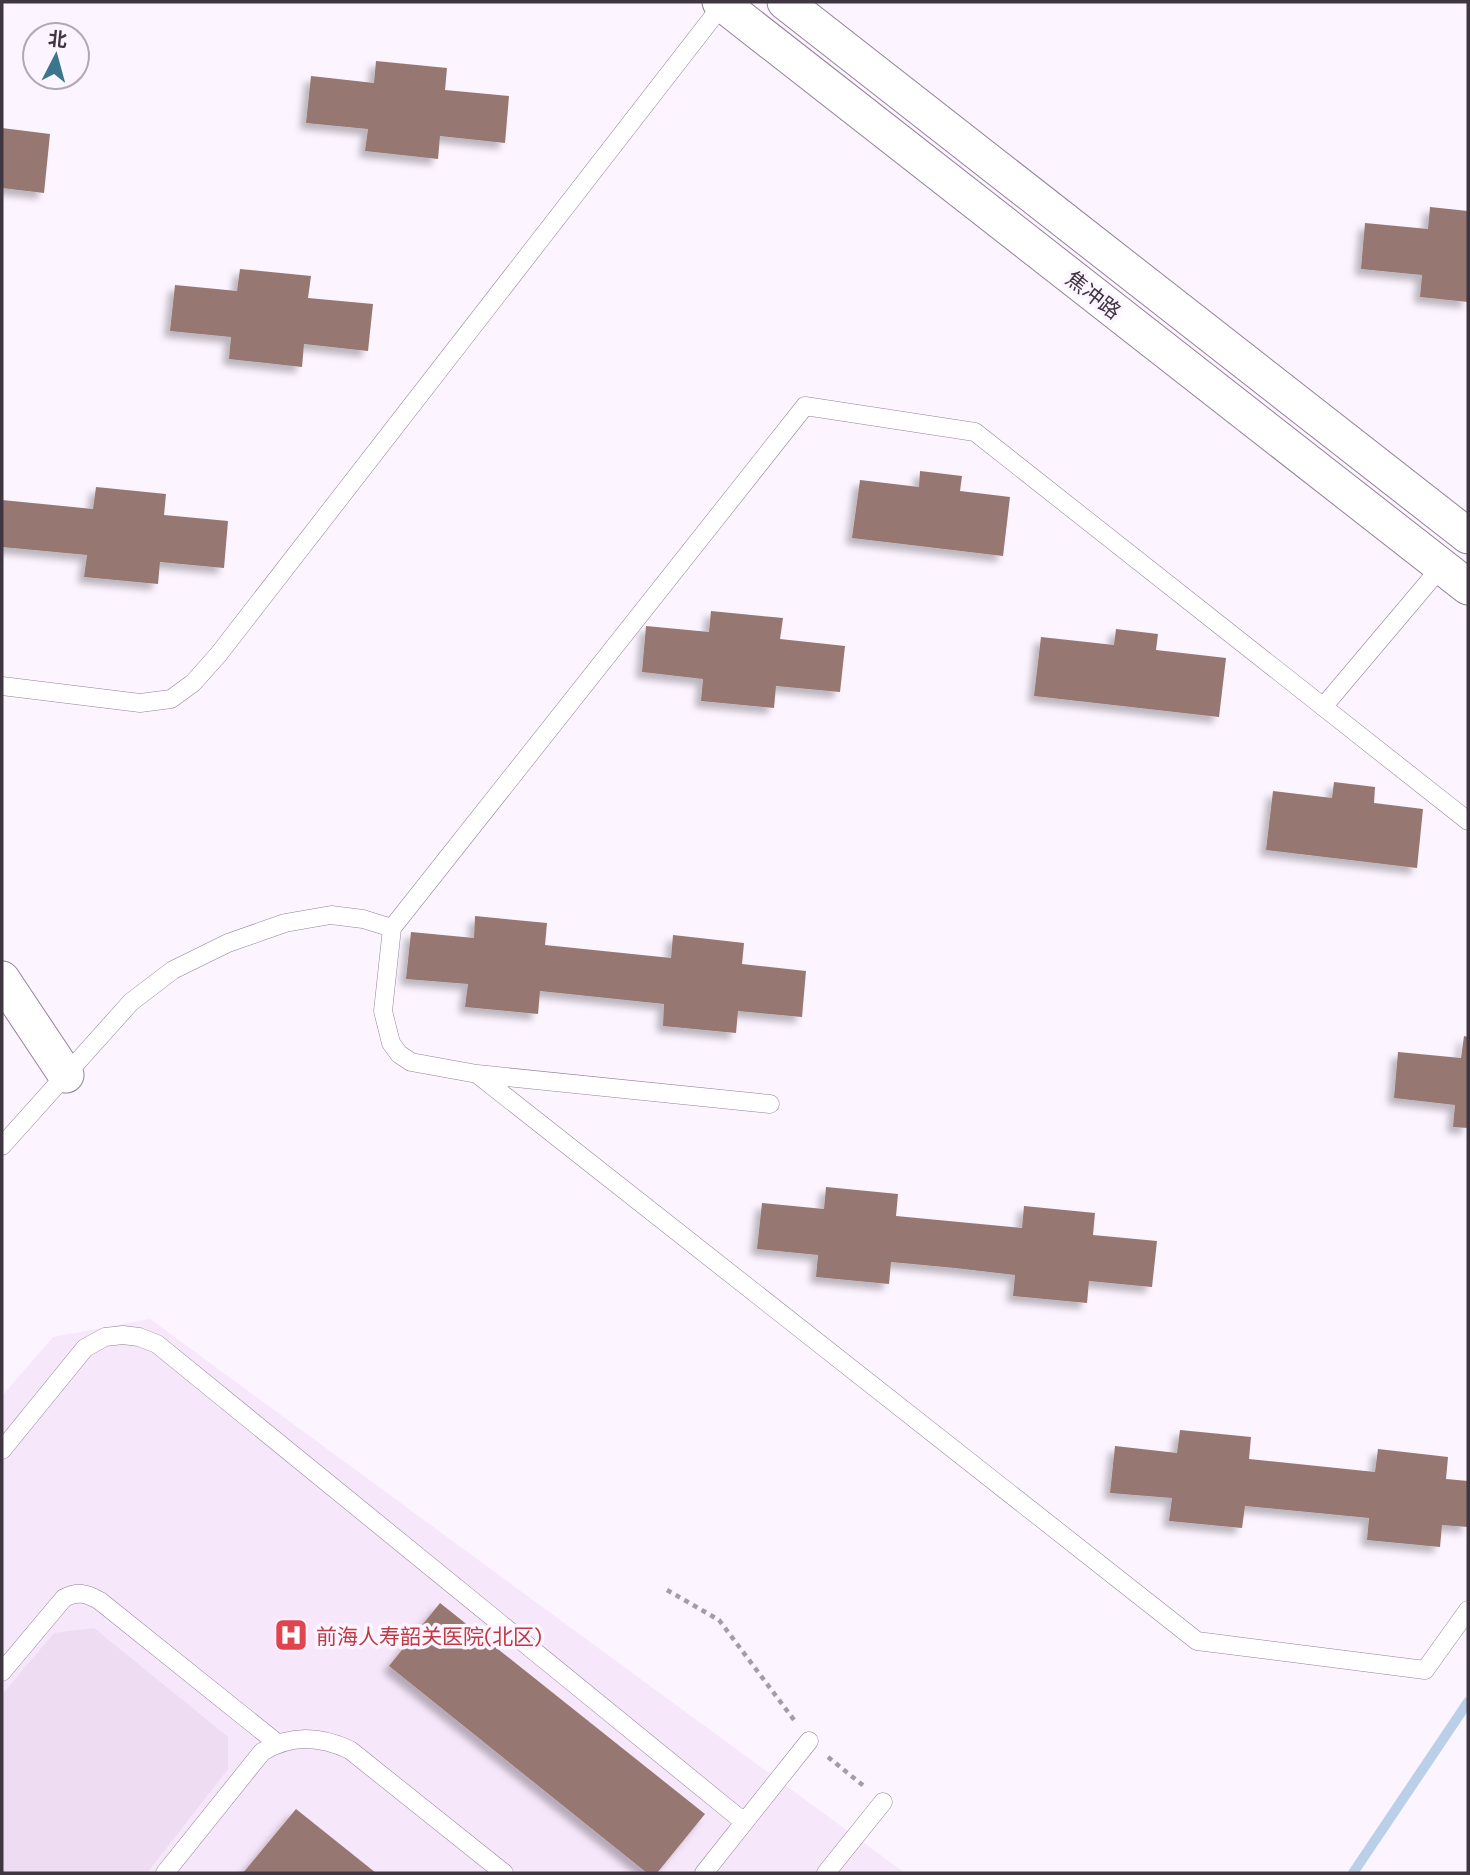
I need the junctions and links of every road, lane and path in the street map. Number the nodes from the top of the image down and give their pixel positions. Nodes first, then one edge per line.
1 (785, 2) edge
2 (722, 3) edge
3 (1468, 536) edge
4 (1455, 577) edge
5 (2, 686) edge
6 (1324, 707) junction
7 (1468, 821) edge
8 (392, 928) junction
9 (2, 979) edge
10 (477, 1074) junction
11 (66, 1075) junction
12 (770, 1104) dead end
13 (2, 1146) edge
14 (2, 1450) edge
15 (667, 1590) dead end
16 (1468, 1610) edge
17 (2, 1672) edge
18 (809, 1741) junction
19 (277, 1743) junction
20 (883, 1802) joint
21 (744, 1822) junction
22 (165, 1873) edge
23 (504, 1873) edge
24 (704, 1873) edge
25 (826, 1873) edge

1 - 3 street, 焦冲路
2 - 4 street, 焦冲路
2 - 5 lane
4 - 6 lane
6 - 7 lane
6 - 8 lane
8 - 10 lane
8 - 11 lane
9 - 11 street
10 - 12 lane
10 - 16 lane
11 - 13 lane
14 - 21 lane
15 - 18 path
17 - 19 lane
18 - 20 path
18 - 21 lane
19 - 22 lane
19 - 23 lane
20 - 25 lane
21 - 24 lane

